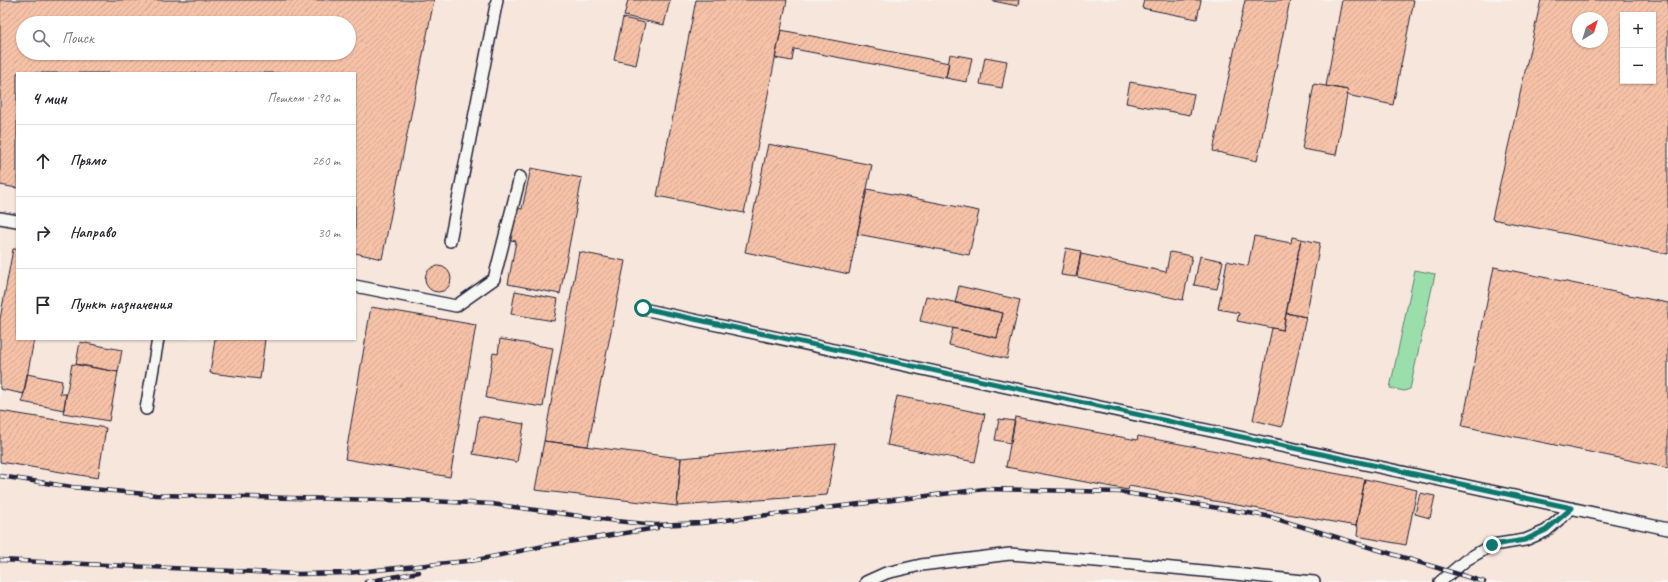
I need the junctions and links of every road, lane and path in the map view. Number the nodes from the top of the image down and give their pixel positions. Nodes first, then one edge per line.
1 (496, 0) edge
2 (520, 177) dead end
3 (0, 218) edge
4 (16, 221) edge
5 (450, 241) dead end
6 (356, 286) edge
7 (643, 308) dead end
8 (158, 340) edge
9 (146, 409) dead end
10 (1572, 508) junction
11 (1668, 529) edge
12 (866, 582) edge
13 (1314, 582) edge
14 (1440, 582) edge

1 - 5 lane
2 - 6 lane
3 - 4 lane
7 - 10 lane
8 - 9 lane
10 - 11 lane
10 - 14 lane
12 - 13 lane

